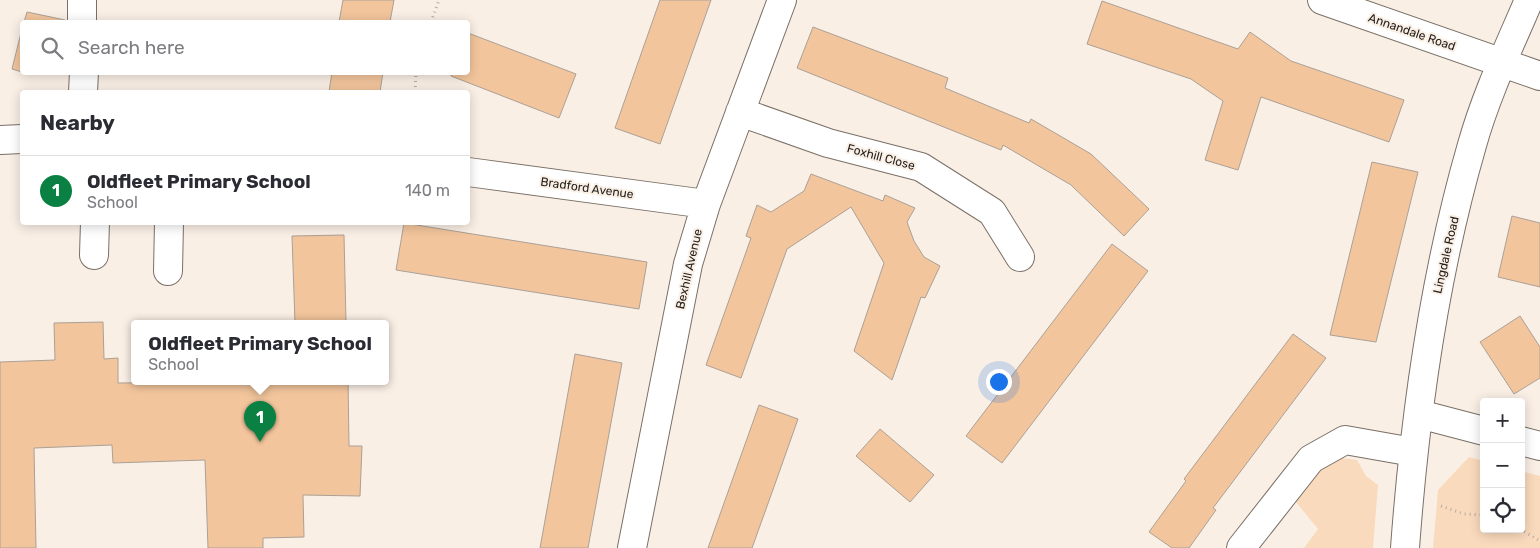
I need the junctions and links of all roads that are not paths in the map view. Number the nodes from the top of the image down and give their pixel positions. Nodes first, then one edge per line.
1 (82, 0) edge
2 (782, 0) edge
3 (1529, 0) edge
4 (1536, 0) edge
5 (1540, 2) edge
6 (1336, 3) edge
7 (82, 20) edge
8 (1503, 63) junction
9 (84, 75) edge
10 (1540, 76) edge
11 (83, 90) edge
12 (740, 112) junction
13 (20, 139) edge
14 (0, 140) edge
15 (470, 172) edge
16 (706, 204) junction
17 (95, 225) edge
18 (169, 225) edge
19 (94, 255) dead end
20 (1020, 257) dead end
21 (168, 271) dead end
22 (1419, 414) junction
23 (1480, 430) edge
24 (1525, 442) edge
25 (1540, 446) edge
26 (1413, 452) junction
27 (632, 548) edge
28 (1241, 548) edge
29 (1404, 548) edge

1 - 7 street
2 - 12 street, Bexhill Avenue
3 - 8 street, Lingdale Road
4 - 5 street
6 - 8 street, Annandale Road
8 - 10 street, Annandale Road
8 - 22 street, Lingdale Road
9 - 11 street
12 - 16 street, Bexhill Avenue
12 - 20 street, Foxhill Close
13 - 14 street
15 - 16 street, Bradford Avenue
16 - 27 street, Bexhill Avenue
17 - 19 street
18 - 21 street
22 - 23 street
22 - 26 street, Lingdale Road
24 - 25 street
26 - 28 street
26 - 29 street, Lingdale Road

